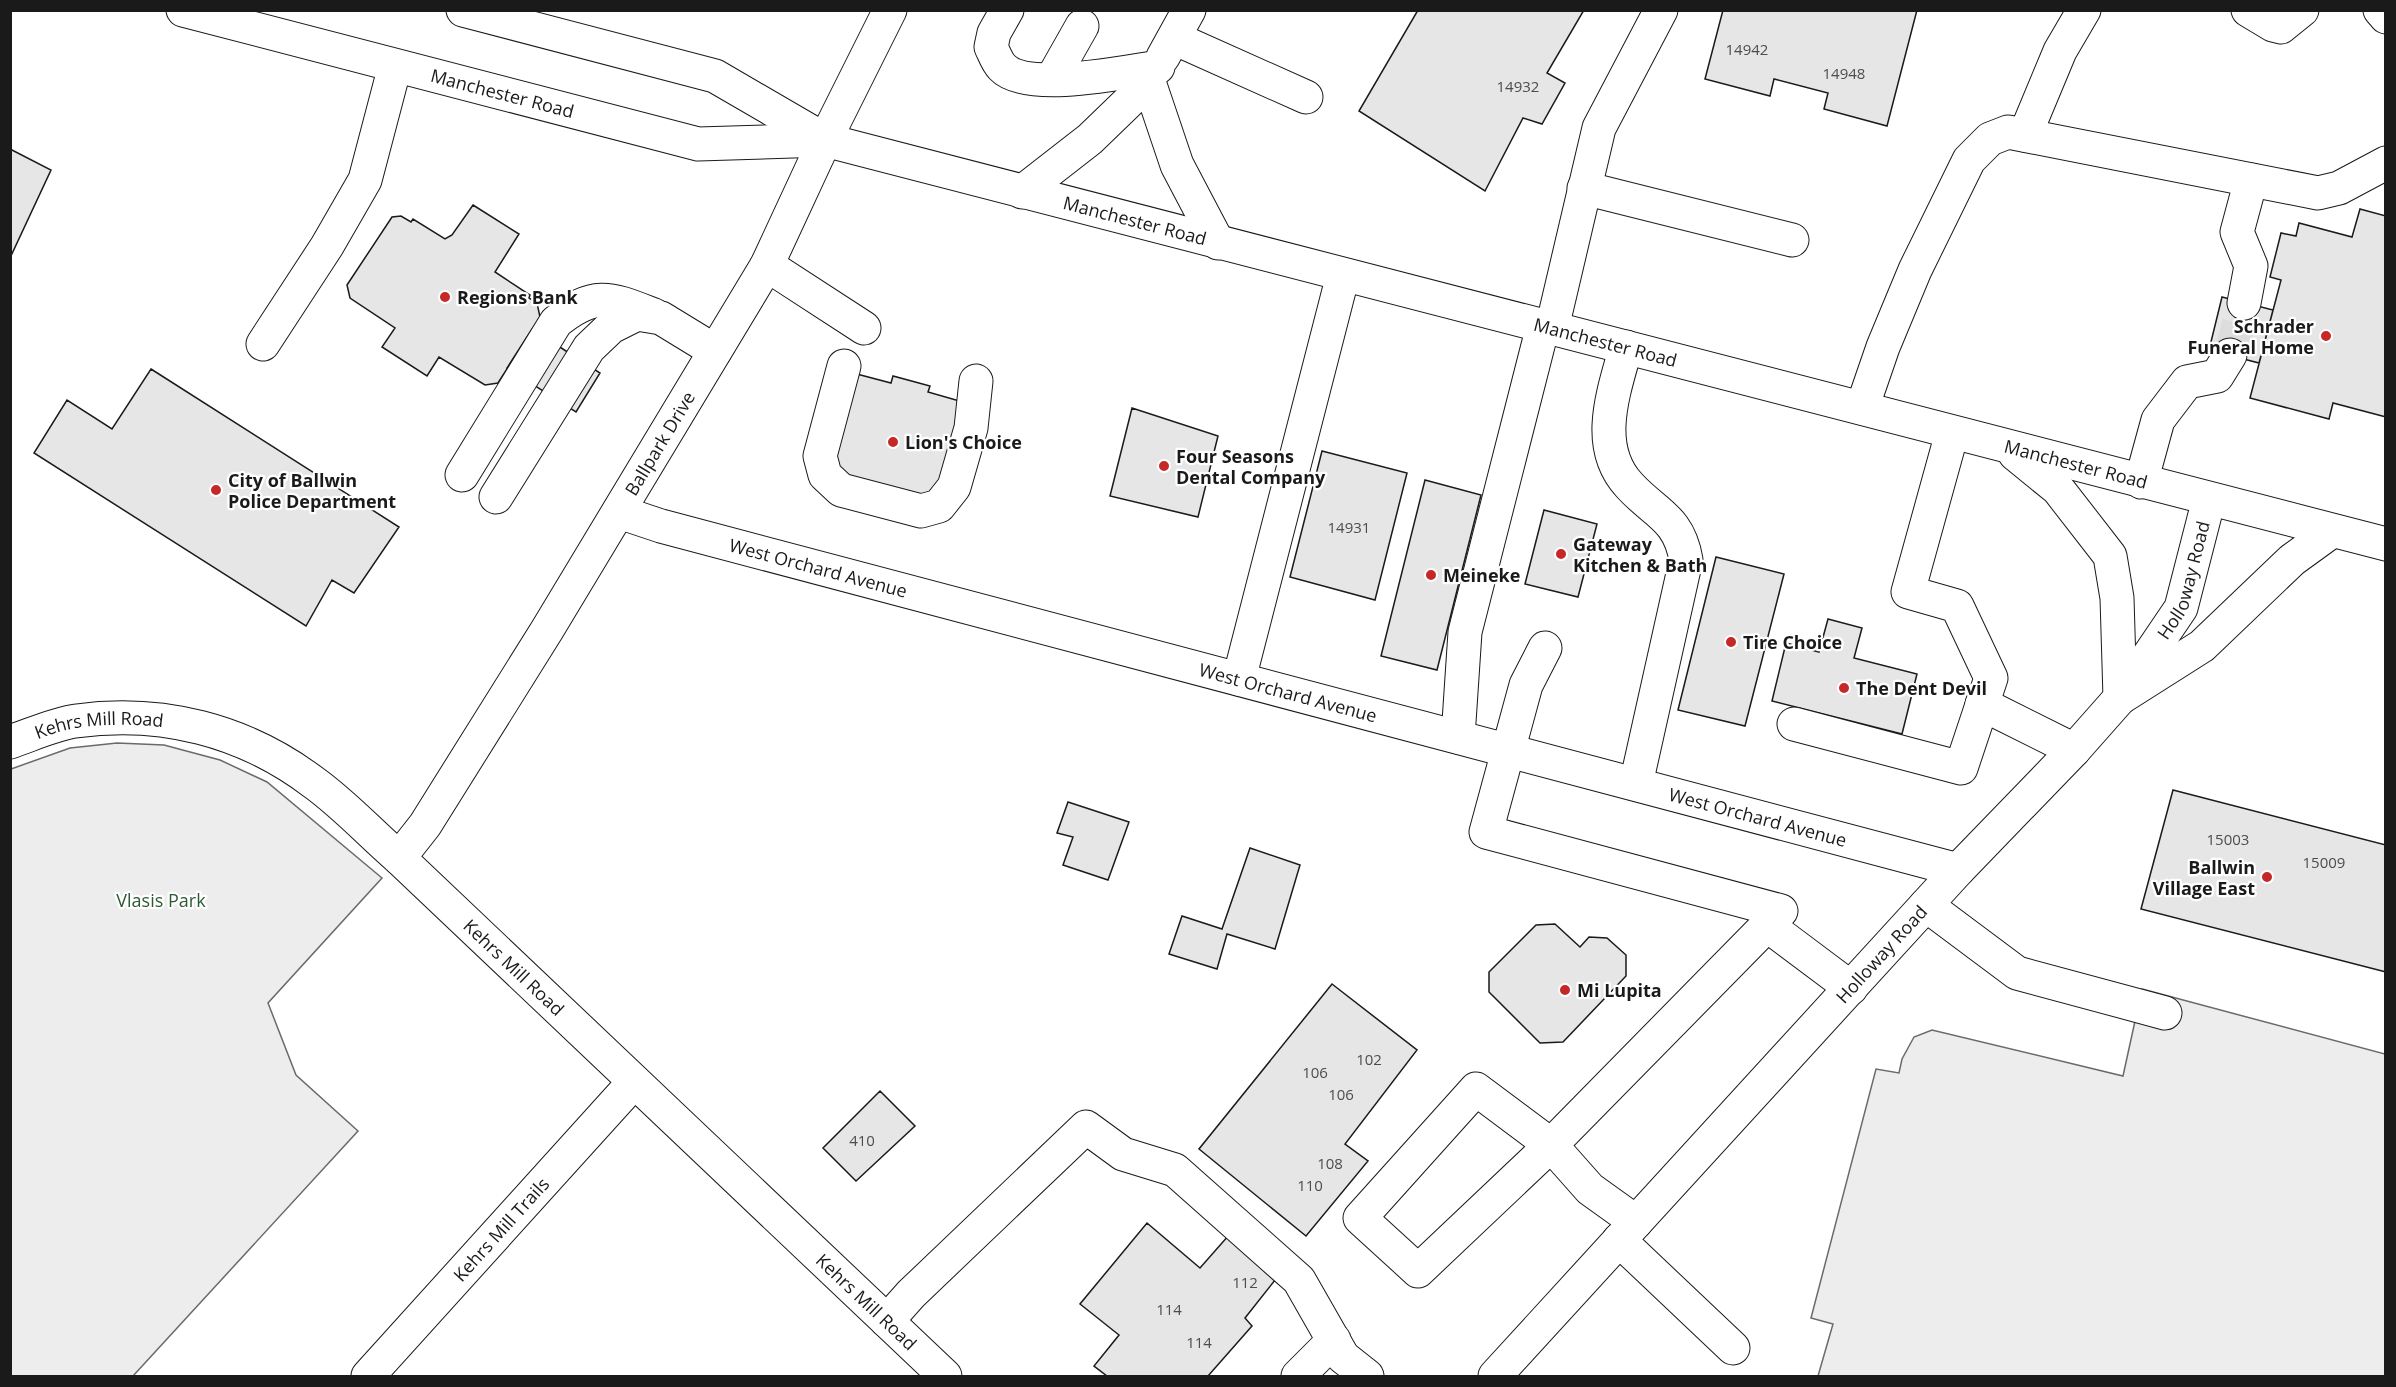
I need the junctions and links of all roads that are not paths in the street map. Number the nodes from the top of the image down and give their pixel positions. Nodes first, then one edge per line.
1 (183, 10) edge
2 (463, 10) edge
3 (890, 10) edge
4 (1006, 10) edge
5 (1661, 10) edge
6 (2084, 10) edge
7 (2248, 10) edge
8 (2302, 10) edge
9 (2379, 10) edge
10 (2385, 17) edge
11 (1181, 24) edge
12 (1082, 26) dead end
13 (395, 66) junction
14 (1154, 75) junction
15 (1052, 79) junction
16 (1306, 97) dead end
17 (2025, 135) junction
18 (825, 140) junction
19 (2385, 163) edge
20 (2251, 180) junction
21 (1584, 188) junction
22 (1022, 192) junction
23 (1792, 240) dead end
24 (1218, 243) junction
25 (767, 265) junction
26 (1343, 275) junction
27 (2244, 303) tunnel mouth
28 (661, 318) junction
29 (1547, 327) junction
30 (864, 328) dead end
31 (263, 344) dead end
32 (1626, 347) junction
33 (714, 351) junction
34 (2230, 356) tunnel mouth
35 (844, 366) dead end
36 (976, 381) dead end
37 (1862, 408) junction
38 (1952, 433) junction
39 (2006, 447) junction
40 (462, 474) dead end
41 (2141, 482) junction
42 (496, 497) dead end
43 (2209, 499) junction
44 (619, 512) junction
45 (2332, 531) junction
46 (2385, 544) edge
47 (1545, 648) dead end
48 (1239, 679) junction
49 (2120, 698) junction
50 (1982, 704) junction
51 (1794, 724) dead end
52 (1458, 737) junction
53 (10, 742) edge
54 (2074, 750) junction
55 (1509, 751) junction
56 (1636, 784) junction
57 (399, 858) junction
58 (1958, 870) junction
59 (1926, 905) junction
60 (1767, 925) junction
61 (1851, 988) junction
62 (2165, 1013) dead end
63 (634, 1082) junction
64 (1551, 1145) junction
65 (1627, 1231) junction
66 (887, 1321) junction
67 (1334, 1340) junction
68 (1733, 1348) dead end
69 (368, 1377) edge
70 (945, 1377) edge
71 (1298, 1377) edge
72 (1367, 1377) edge
73 (1495, 1377) edge

1 - 13 main road, Manchester Road
2 - 18 main road, Manchester Road
3 - 18 main road, Ballpark Drive
4 - 15 main road
5 - 21 main road
6 - 17 main road
7 - 8 main road
9 - 10 main road
11 - 14 main road
11 - 16 main road
12 - 15 main road
13 - 18 main road, Manchester Road
13 - 31 main road
14 - 15 main road
14 - 22 main road
14 - 24 main road
17 - 20 main road
17 - 37 main road
18 - 22 main road, Manchester Road
18 - 25 main road, Ballpark Drive
19 - 20 main road
20 - 27 main road
21 - 23 main road
21 - 29 main road
22 - 24 main road, Manchester Road
24 - 26 main road, Manchester Road
25 - 30 main road
25 - 33 main road, Ballpark Drive
26 - 29 main road, Manchester Road
26 - 48 main road
28 - 33 main road
28 - 40 main road
28 - 42 main road
29 - 32 main road, Manchester Road
29 - 52 main road
32 - 37 main road, Manchester Road
32 - 56 main road
33 - 44 main road, Ballpark Drive
34 - 41 main road
35 - 36 main road
37 - 38 main road, Manchester Road
38 - 39 main road, Manchester Road
38 - 50 main road
39 - 41 main road, Manchester Road
39 - 49 main road
41 - 43 main road, Manchester Road
43 - 45 main road, Manchester Road
43 - 49 main road, Holloway Road
44 - 48 main road, West Orchard Avenue
44 - 57 main road, Ballpark Drive
45 - 46 main road, Manchester Road
45 - 49 main road
47 - 55 main road
48 - 52 main road, West Orchard Avenue
49 - 54 main road, Holloway Road
50 - 51 main road
50 - 54 main road
52 - 55 main road, West Orchard Avenue
53 - 57 main road, Kehrs Mill Road
54 - 58 main road, Holloway Road
55 - 56 main road, West Orchard Avenue
55 - 60 main road
56 - 58 main road, West Orchard Avenue
57 - 63 main road, Kehrs Mill Road
58 - 59 main road, Holloway Road
59 - 61 main road, Holloway Road
59 - 62 main road
60 - 61 main road
60 - 64 main road
61 - 65 main road, Holloway Road
63 - 66 main road, Kehrs Mill Road
63 - 69 main road, Kehrs Mill Trails
64 - 64 main road
64 - 65 main road
65 - 68 main road
65 - 73 main road, Holloway Road
66 - 67 main road
66 - 70 main road, Kehrs Mill Road
67 - 71 main road
67 - 72 main road

